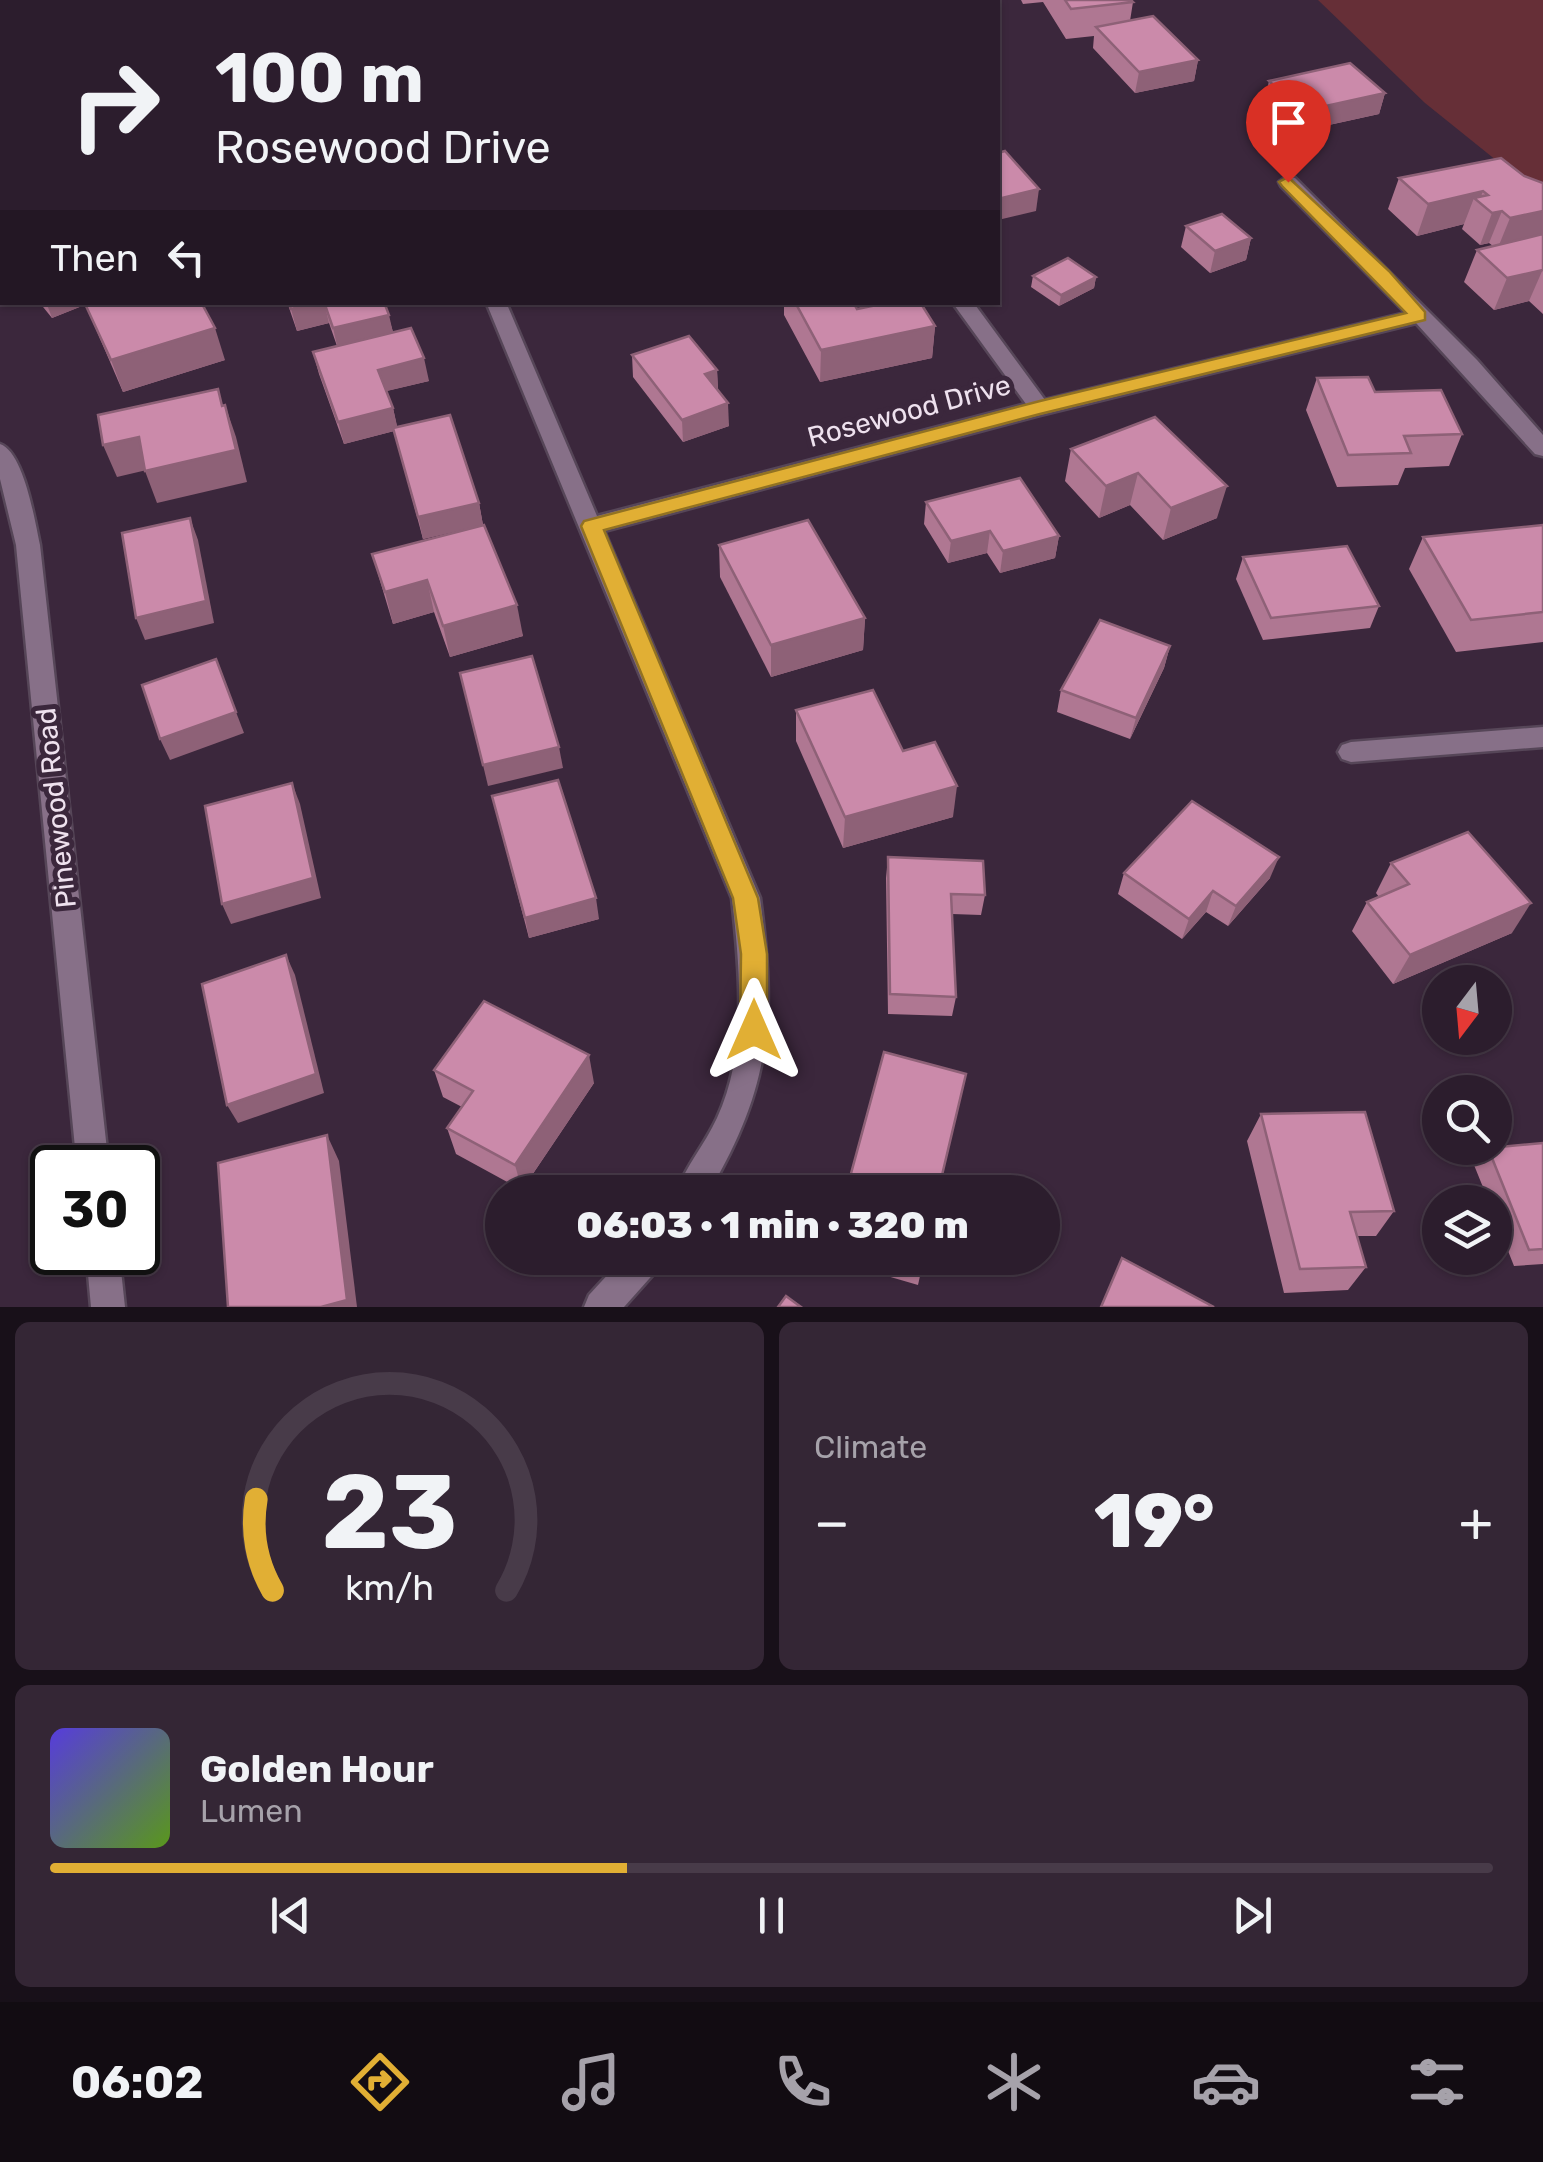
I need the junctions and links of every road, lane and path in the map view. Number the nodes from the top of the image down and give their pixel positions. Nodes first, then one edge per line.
1 (1288, 182) dead end
2 (497, 305) edge
3 (964, 305) edge
4 (1419, 316) junction
5 (1040, 408) junction
6 (1543, 449) edge
7 (0, 452) edge
8 (592, 526) junction
9 (1543, 737) edge
10 (1351, 752) dead end
11 (92, 1145) edge
12 (701, 1175) edge
13 (105, 1275) edge
14 (630, 1275) edge
15 (108, 1307) edge
16 (601, 1307) edge

1 - 4 street
2 - 8 street
3 - 5 street
4 - 5 street, Rosewood Drive
4 - 6 street
5 - 8 street, Rosewood Drive
7 - 11 street, Pinewood Road
8 - 12 street
9 - 10 street
13 - 15 street
14 - 16 street

